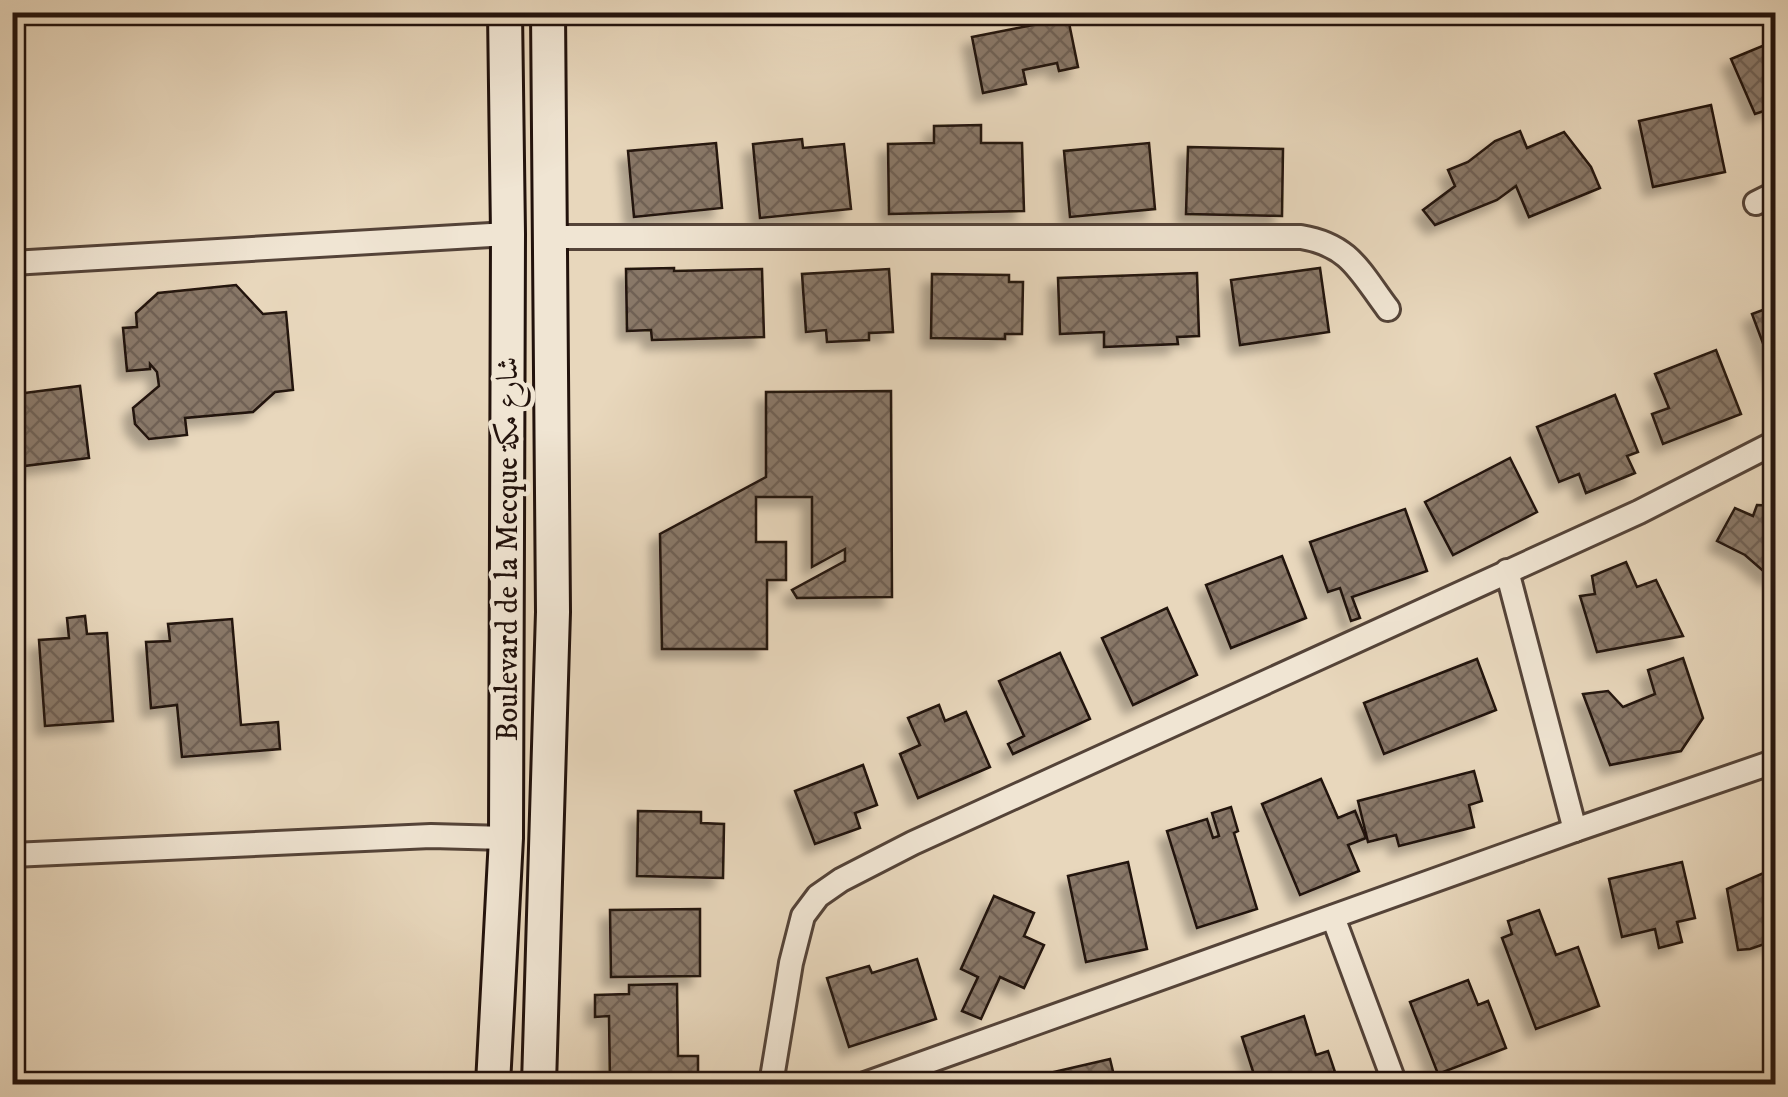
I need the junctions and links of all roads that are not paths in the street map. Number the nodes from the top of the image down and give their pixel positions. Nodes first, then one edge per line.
1 (505, 12) edge
2 (548, 12) edge
3 (508, 234) junction
4 (552, 237) junction
5 (12, 263) edge
6 (1388, 308) dead end
7 (1776, 442) edge
8 (1508, 570) junction
9 (1776, 762) edge
10 (1575, 830) junction
11 (506, 838) junction
12 (12, 855) edge
13 (1333, 917) junction
14 (492, 1084) edge
15 (539, 1084) edge
16 (772, 1084) edge
17 (865, 1084) edge
18 (1396, 1084) edge

1 - 3 main road, Boulevard de la Mecque شارع مكة
2 - 4 main road, Boulevard de la Mecque شارع مكة
3 - 5 street
3 - 11 main road, Boulevard de la Mecque شارع مكة
4 - 6 street
4 - 15 main road, Boulevard de la Mecque شارع مكة
7 - 8 street
8 - 10 street
8 - 16 street
9 - 10 street
10 - 13 street
11 - 12 street
11 - 14 main road, Boulevard de la Mecque شارع مكة
13 - 17 street
13 - 18 street

